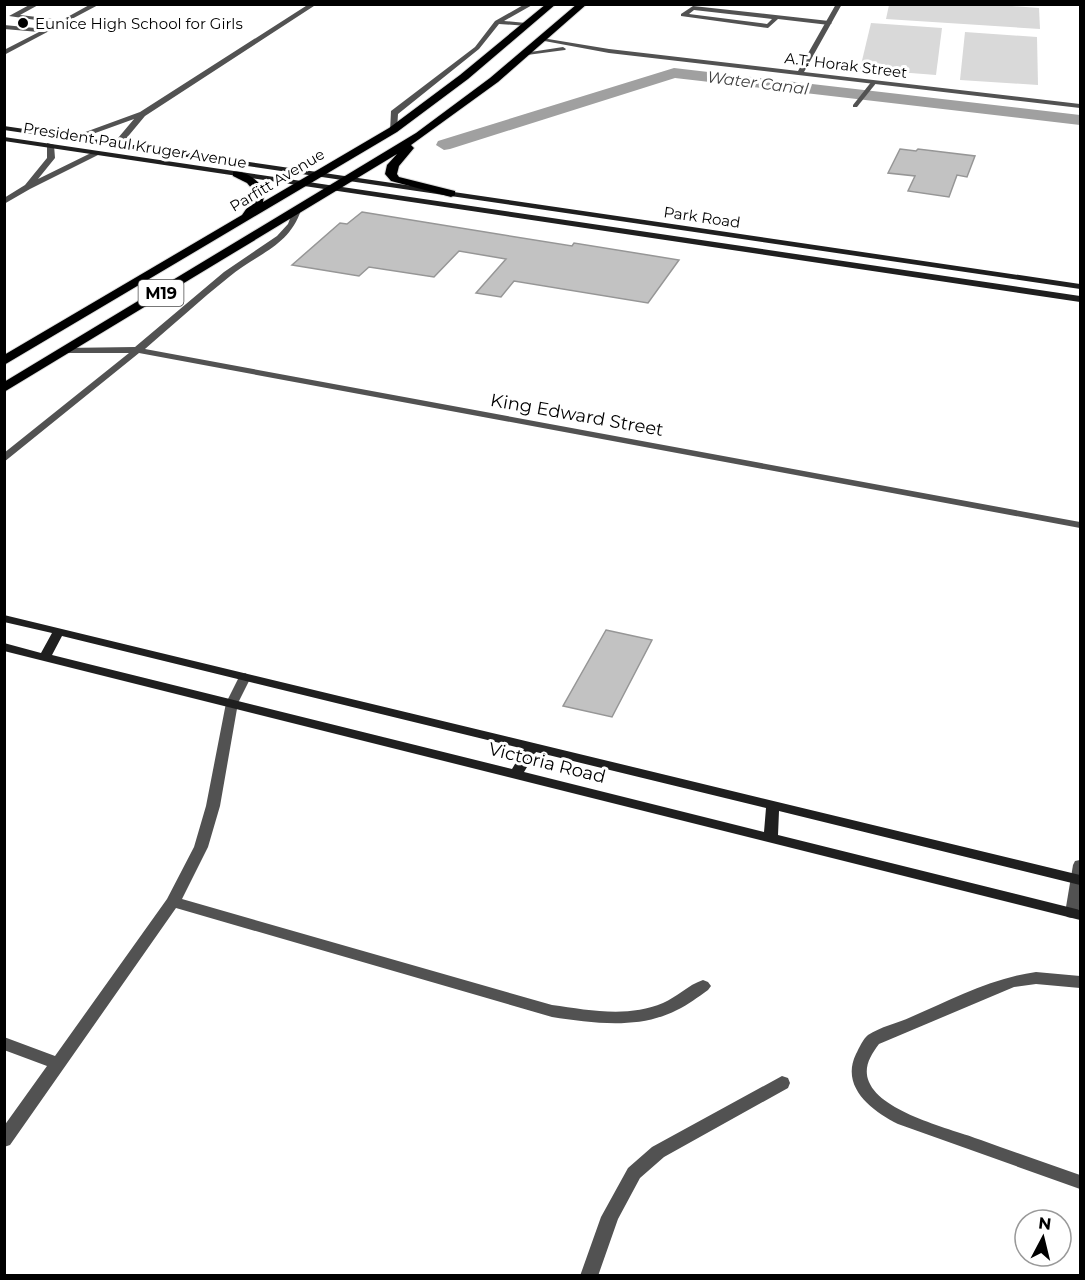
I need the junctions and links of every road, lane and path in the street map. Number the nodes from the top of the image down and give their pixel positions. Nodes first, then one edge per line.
1 (37, 4) edge
2 (97, 4) edge
3 (314, 4) edge
4 (531, 4) edge
5 (552, 4) edge
6 (568, 4) edge
7 (583, 4) edge
8 (839, 4) edge
9 (12, 16) junction
10 (777, 17) junction
11 (4, 20) edge
12 (62, 22) junction
13 (497, 22) junction
14 (829, 23) junction
15 (526, 25) junction
16 (4, 27) edge
17 (45, 31) junction
18 (542, 40) junction
19 (609, 51) junction
20 (4, 53) edge
21 (526, 53) junction
22 (800, 73) junction
23 (873, 83) junction
24 (443, 94) junction
25 (856, 105) dead end
26 (1080, 106) edge
27 (143, 114) junction
28 (4, 128) edge
29 (393, 130) junction
30 (420, 135) junction
31 (73, 138) junction
32 (4, 139) edge
33 (117, 144) junction
34 (50, 146) junction
35 (96, 154) junction
36 (237, 174) junction
37 (320, 174) junction
38 (349, 178) junction
39 (303, 184) junction
40 (27, 187) junction
41 (333, 188) junction
42 (451, 193) junction
43 (4, 202) edge
44 (297, 210) junction
45 (239, 221) junction
46 (1080, 287) edge
47 (1080, 299) edge
48 (66, 350) junction
49 (136, 350) junction
50 (4, 361) edge
51 (21, 378) junction
52 (4, 388) edge
53 (4, 401) edge
54 (4, 459) edge
55 (1080, 525) edge
56 (4, 618) edge
57 (60, 631) junction
58 (4, 647) edge
59 (45, 657) junction
60 (244, 676) junction
61 (232, 703) junction
62 (532, 747) junction
63 (516, 774) junction
64 (773, 805) junction
65 (771, 838) junction
66 (1080, 875) edge
67 (173, 902) junction
68 (1076, 914) edge
69 (1080, 982) edge
70 (703, 986) dead end
71 (4, 1043) edge
72 (59, 1064) junction
73 (782, 1083) dead end
74 (4, 1140) edge
75 (1080, 1182) edge
76 (589, 1275) edge

1 - 9 street
2 - 12 street
3 - 27 street
4 - 13 street
5 - 15 highway, Parfitt Avenue / M19
6 - 15 highway
7 - 18 highway, Parfitt Avenue / M19
8 - 14 street
9 - 11 street
9 - 12 street
10 - 10 street
10 - 14 street
12 - 17 street
13 - 15 street
13 - 29 street
14 - 22 street
15 - 24 highway, Parfitt Avenue / M19
16 - 17 street
17 - 20 street
18 - 19 street, A.T. Horak Street
18 - 21 highway, Parfitt Avenue / M19
18 - 24 highway
19 - 21 street, A.T. Horak Street
19 - 22 street, A.T. Horak Street
21 - 30 highway, Parfitt Avenue / M19
22 - 23 street, A.T. Horak Street
23 - 25 street
23 - 26 street, A.T. Horak Street
24 - 29 highway, Parfitt Avenue / M19
27 - 31 street
27 - 33 street
28 - 31 street, President Paul Kruger Avenue
29 - 37 highway, Parfitt Avenue / M19
30 - 38 highway, Parfitt Avenue / M19
30 - 42 highway
31 - 33 street, President Paul Kruger Avenue
32 - 34 street, President Paul Kruger Avenue
33 - 37 street, President Paul Kruger Avenue
34 - 35 street, President Paul Kruger Avenue
34 - 40 street
35 - 36 street, President Paul Kruger Avenue
35 - 40 street
36 - 39 street, President Paul Kruger Avenue
36 - 45 highway
37 - 38 street, Park Road
37 - 39 highway, Parfitt Avenue / M19
38 - 41 highway, Parfitt Avenue / M19
38 - 42 street, Park Road
39 - 41 street, President Paul Kruger Avenue
39 - 45 highway, Parfitt Avenue / M19
40 - 43 street
41 - 44 highway, Parfitt Avenue / M19
41 - 47 street, Park Road
42 - 46 street, Park Road
44 - 48 highway, Parfitt Avenue / M19
44 - 49 street, Parfitt Avenue
45 - 50 highway, Parfitt Avenue / M19
48 - 49 street, King Edward Street
48 - 51 highway, Parfitt Avenue / M19
49 - 54 street, Parfitt Avenue
49 - 55 street, King Edward Street
51 - 52 highway, Parfitt Avenue / M19
51 - 53 highway
56 - 57 street, Victoria Road
57 - 59 street
57 - 60 street, Victoria Road
58 - 59 street, Victoria Road
59 - 61 street, Victoria Road
60 - 61 street
60 - 62 street, Victoria Road
61 - 63 street, Victoria Road
61 - 67 street
62 - 63 street
62 - 64 street, Victoria Road
63 - 65 street, Victoria Road
64 - 65 street
64 - 66 street, Victoria Road
65 - 68 street, Victoria Road
66 - 68 street
67 - 70 street
67 - 72 street
69 - 75 street
71 - 72 street
72 - 74 street
73 - 76 street

